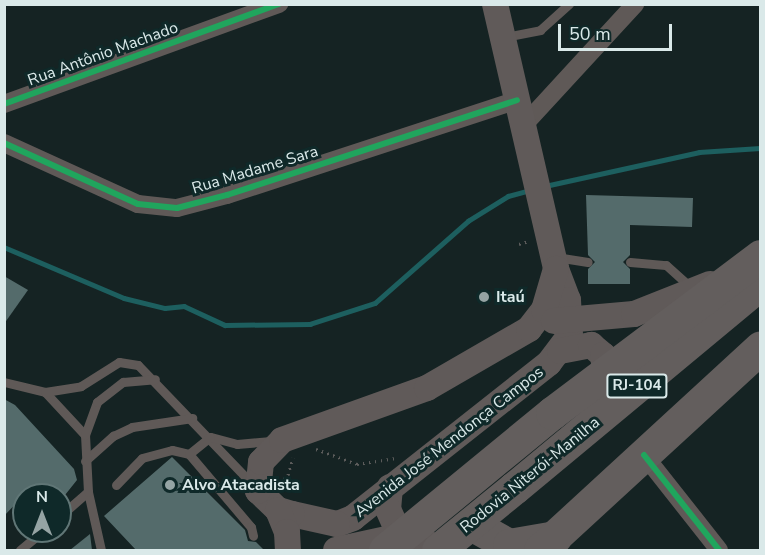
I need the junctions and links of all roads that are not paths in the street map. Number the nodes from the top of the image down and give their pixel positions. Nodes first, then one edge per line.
1 (279, 4) edge
2 (495, 4) edge
3 (569, 4) edge
4 (635, 4) edge
5 (502, 38) junction
6 (517, 100) junction
7 (4, 104) edge
8 (523, 126) junction
9 (4, 143) edge
10 (760, 256) edge
11 (588, 261) dead end
12 (555, 262) junction
13 (630, 262) dead end
14 (745, 280) edge
15 (694, 290) junction
16 (760, 314) edge
17 (572, 319) junction
18 (529, 329) junction
19 (560, 351) junction
20 (759, 352) edge
21 (605, 371) junction
22 (155, 379) junction
23 (4, 382) edge
24 (45, 392) junction
25 (192, 418) junction
26 (85, 435) junction
27 (210, 437) junction
28 (290, 446) junction
29 (189, 454) junction
30 (644, 455) junction
31 (84, 461) junction
32 (481, 471) junction
33 (116, 485) dead end
34 (390, 487) junction
35 (88, 492) junction
36 (270, 497) junction
37 (520, 497) junction
38 (72, 506) edge
39 (253, 536) dead end
40 (393, 543) edge
41 (480, 543) edge
42 (548, 544) edge
43 (101, 550) edge
44 (288, 550) edge
45 (336, 550) edge
46 (438, 550) edge
47 (449, 550) edge
48 (719, 550) edge

1 - 7 street, Rua Antônio Machado
2 - 5 main road
3 - 5 lane
4 - 8 street
5 - 6 main road
6 - 8 main road
6 - 9 street, Rua Madame Sara
8 - 12 main road
10 - 14 highway
11 - 12 lane
12 - 17 main road
12 - 18 main road
13 - 15 lane
14 - 15 main road
14 - 21 highway
14 - 37 highway, Rodovia Niterói-Manilha / RJ-104
15 - 17 main road
16 - 37 highway, Rodovia Niterói-Manilha / RJ-104
17 - 18 main road
17 - 19 main road, Avenida José Mendonça Campos
18 - 19 main road
18 - 28 main road
19 - 21 main road, RJ-104
19 - 34 main road, Avenida José Mendonça Campos / RJ-104
20 - 30 highway
21 - 32 highway
22 - 24 lane
22 - 25 lane
22 - 26 lane
23 - 24 lane
24 - 26 lane
25 - 27 lane
25 - 31 lane
26 - 31 lane
27 - 28 lane
27 - 29 lane
27 - 36 lane
28 - 36 main road
29 - 33 lane
29 - 39 lane
30 - 42 highway
30 - 48 street
31 - 35 lane
32 - 40 highway
32 - 41 main road
34 - 36 main road, Avenida José Mendonça Campos / RJ-104
34 - 40 main road
35 - 38 lane
35 - 43 lane
36 - 44 main road
37 - 41 highway, Rodovia Niterói-Manilha / RJ-104
37 - 46 highway, Rodovia Niterói-Manilha / RJ-104, bridge
40 - 45 main road
40 - 47 main road
41 - 42 highway

